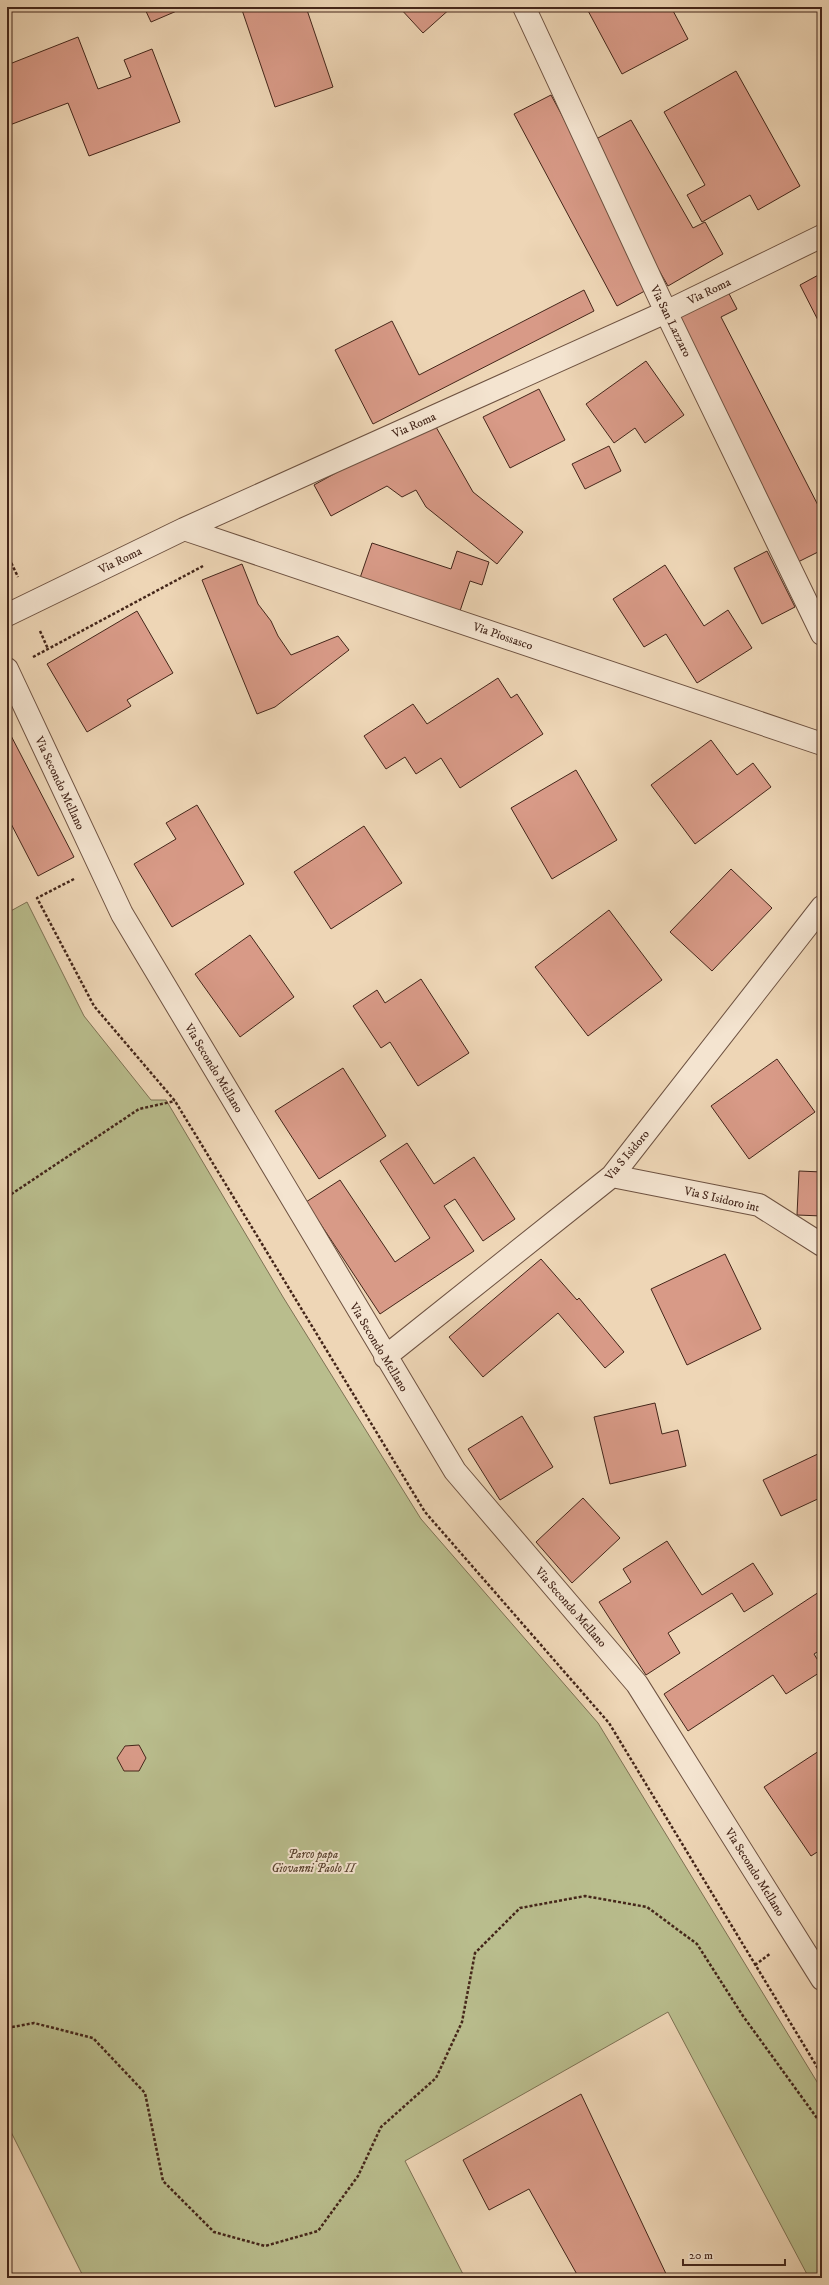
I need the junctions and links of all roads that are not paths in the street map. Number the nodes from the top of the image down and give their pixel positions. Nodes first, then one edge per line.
1 (524, 7) edge
2 (822, 236) edge
3 (666, 312) junction
4 (184, 529) junction
5 (7, 615) edge
6 (822, 634) edge
7 (7, 670) edge
8 (822, 744) edge
9 (822, 907) edge
10 (612, 1176) junction
11 (822, 1245) edge
12 (385, 1357) junction
13 (822, 1979) edge

1 - 3 street, Via San Lazzaro
2 - 3 street, Via Roma
3 - 4 street, Via Roma
3 - 6 street, Via San Lazzaro
4 - 5 street, Via Roma
4 - 8 street, Via Piossasco
7 - 12 street, Via Secondo Mellano
9 - 10 street, Via S Isidoro
10 - 11 street, Via S Isidoro int
10 - 12 street, Via S Isidoro
12 - 13 street, Via Secondo Mellano

